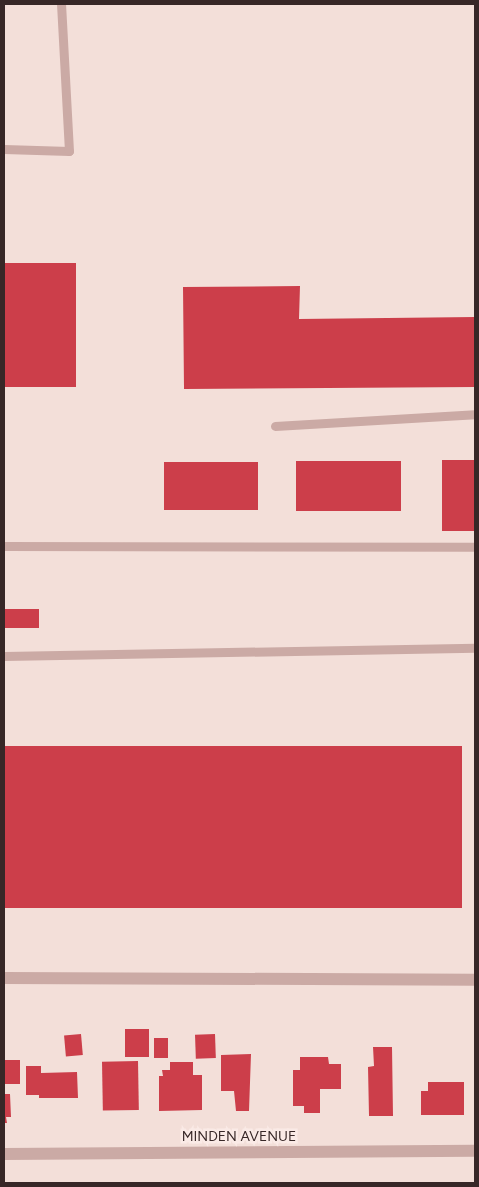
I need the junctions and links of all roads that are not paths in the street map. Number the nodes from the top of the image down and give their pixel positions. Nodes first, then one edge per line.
1 (61, 4) edge
2 (4, 149) edge
3 (475, 414) edge
4 (275, 426) dead end
5 (4, 546) edge
6 (475, 548) edge
7 (475, 648) edge
8 (4, 656) edge
9 (4, 978) edge
10 (475, 980) edge
11 (475, 1151) edge
12 (4, 1154) edge

1 - 2 lane
3 - 4 lane
5 - 6 lane
7 - 8 lane
9 - 10 street
11 - 12 street, MINDEN AVENUE

